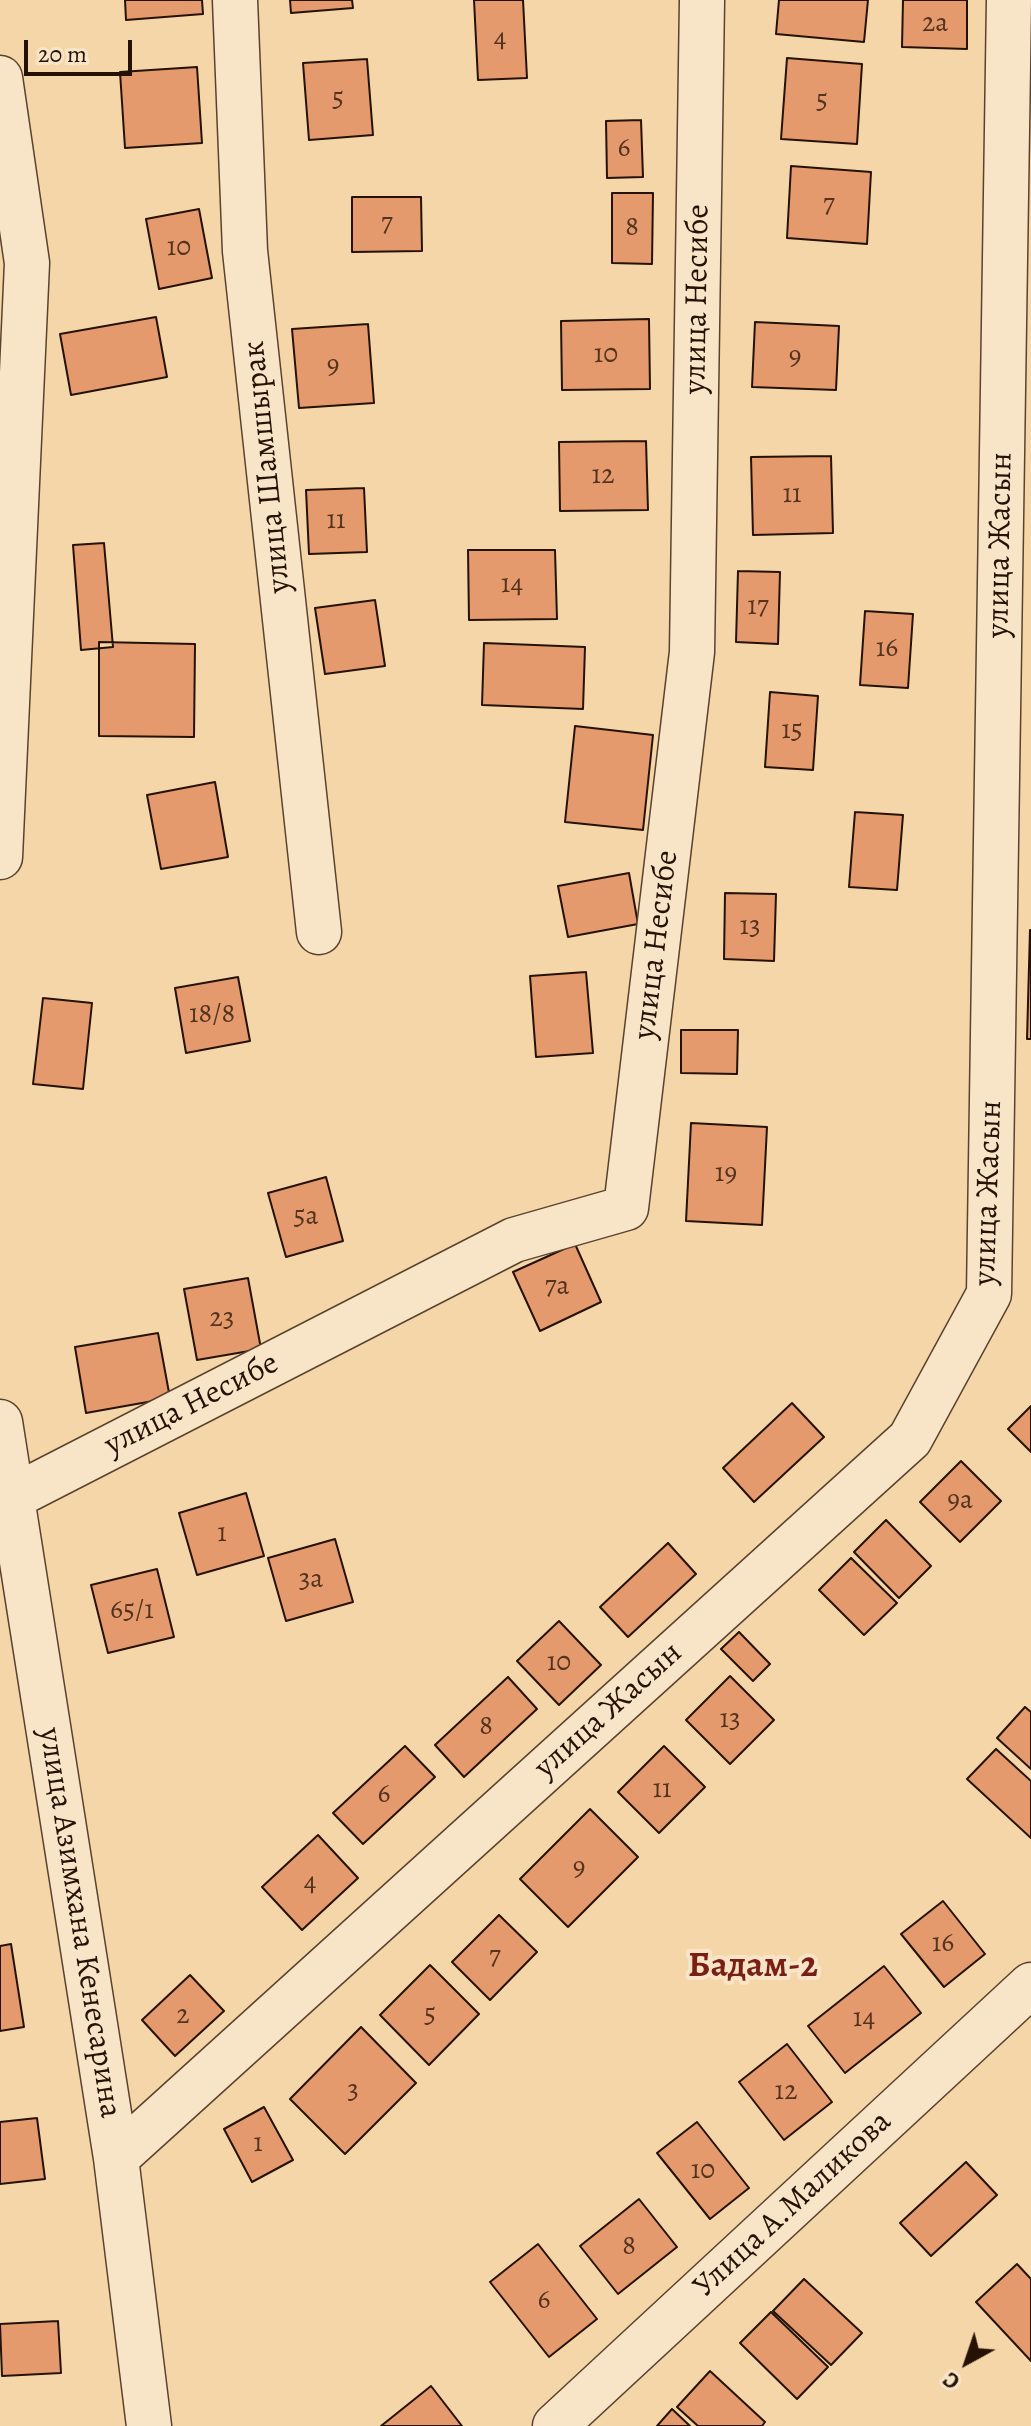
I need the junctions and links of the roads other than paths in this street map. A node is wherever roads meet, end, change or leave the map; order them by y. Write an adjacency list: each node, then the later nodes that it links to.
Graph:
1 (235, 0): 6 (street, улица Шамшырак)
2 (702, 0): 8 (street, улица Несибе)
3 (1009, 0): 10 (street, улица Жасын)
4 (0, 78): 5 (street)
5 (0, 857)
6 (319, 932)
7 (0, 1422): 8 (street, улица Азимхана Кенесарина)
8 (11, 1498): 10 (street, улица Азимхана Кенесарина)
9 (1027, 1997): 11 (street, Улица А.Маликова)
10 (116, 2158): 12 (street, улица Азимхана Кенесарина)
11 (569, 2421)
12 (149, 2426)

